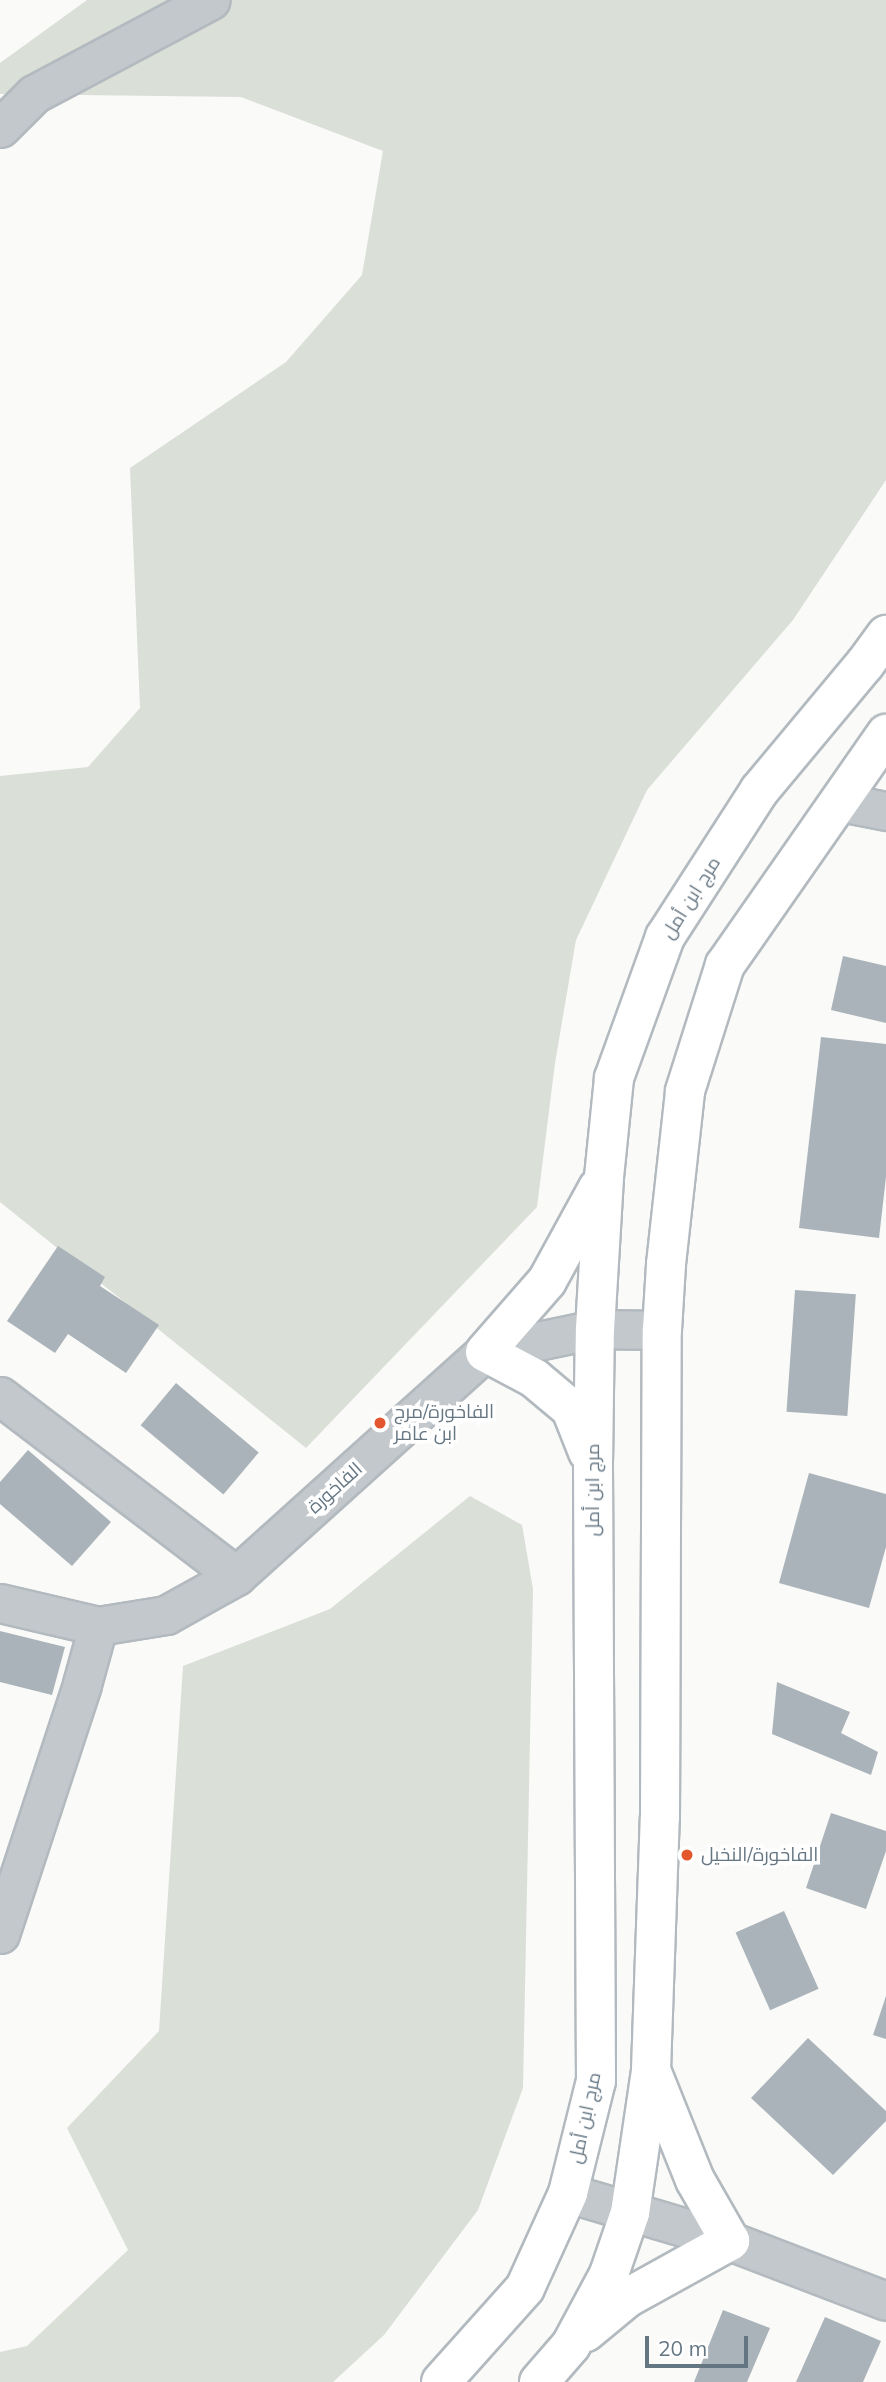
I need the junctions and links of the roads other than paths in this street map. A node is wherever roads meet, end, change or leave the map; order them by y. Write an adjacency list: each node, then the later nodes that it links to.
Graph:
1 (211, 0): 2 (street)
2 (0, 128)
3 (886, 635): 7 (street, مرج ابن أمل)
4 (886, 734): 5 (street)
5 (840, 802): 6 (street); 9 (street)
6 (886, 811)
7 (604, 1177): 8 (street, مرج ابن أمل); 10 (street)
8 (595, 1329): 9 (street); 10 (street); 12 (street, مرج ابن أمل)
9 (662, 1330): 17 (street)
10 (485, 1352): 12 (street); 13 (street, الفاخورة)
11 (0, 1396): 13 (street)
12 (593, 1464): 18 (street, مرج ابن أمل)
13 (236, 1576): 15 (street, الفاخورة)
14 (0, 1603): 15 (street, الفاخورة)
15 (98, 1626): 16 (street)
16 (0, 1934)
17 (651, 2070): 19 (street); 20 (street)
18 (568, 2193): 19 (street); 23 (street, مرج ابن أمل)
19 (630, 2213): 20 (street); 22 (street)
20 (730, 2241): 21 (street); 22 (street)
21 (886, 2301)
22 (572, 2345): 24 (street)
23 (441, 2382)
24 (539, 2382)

